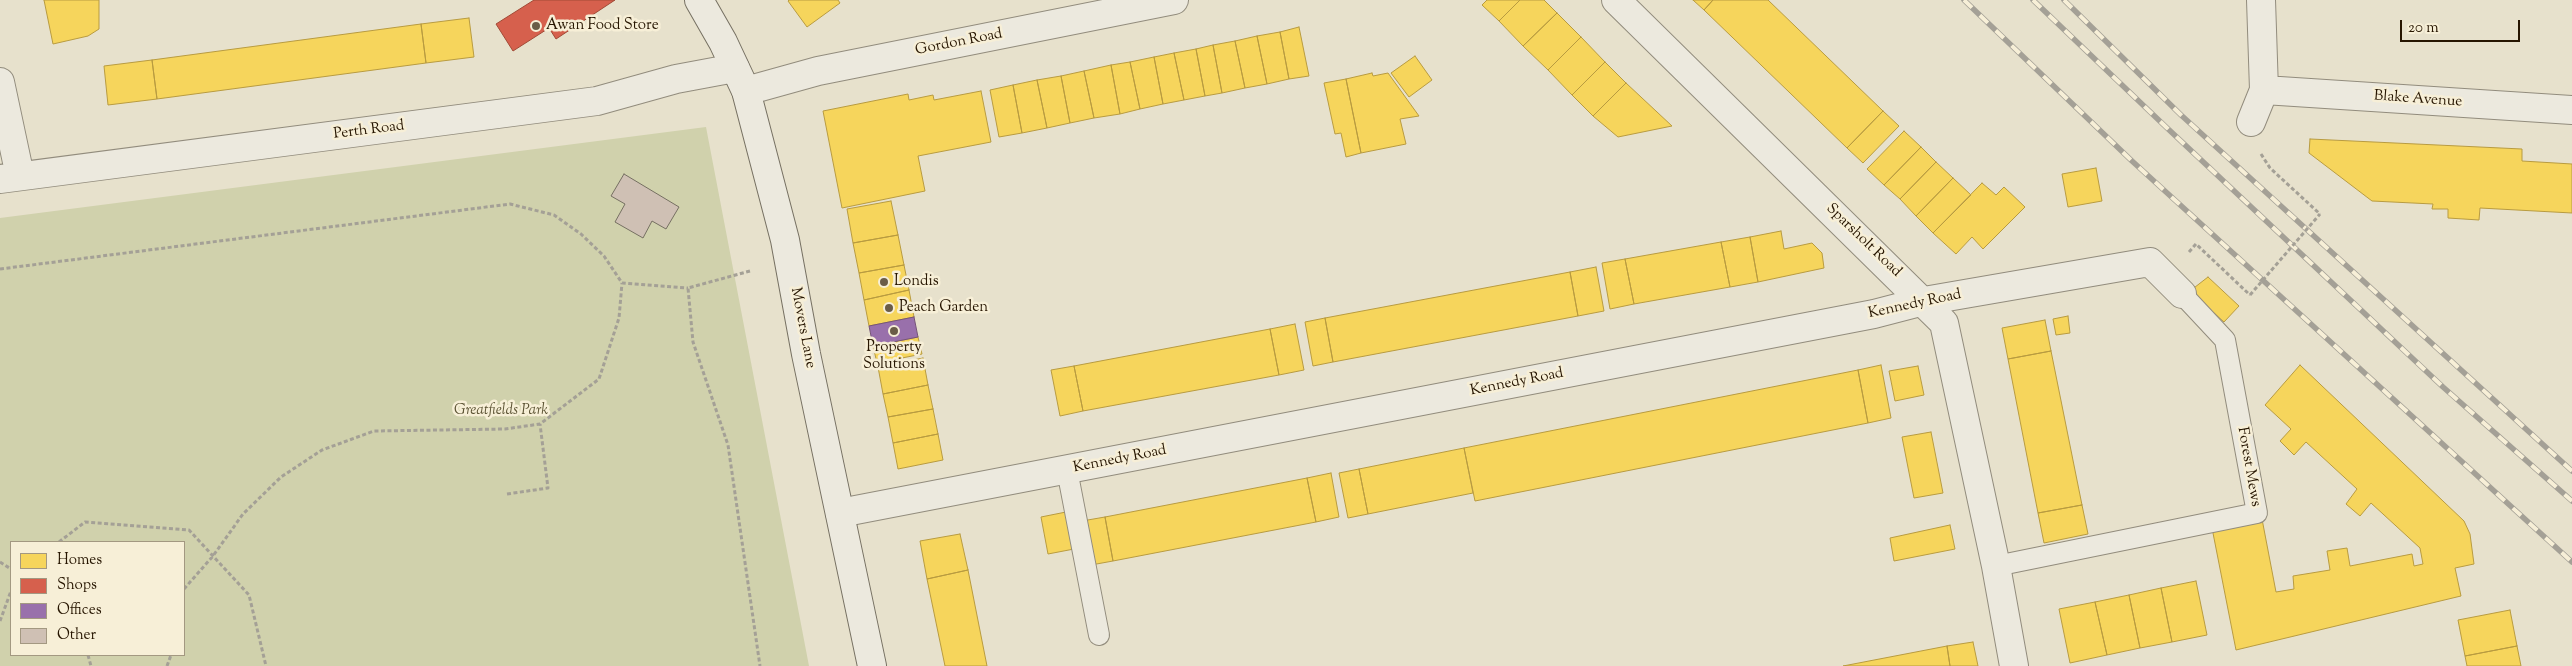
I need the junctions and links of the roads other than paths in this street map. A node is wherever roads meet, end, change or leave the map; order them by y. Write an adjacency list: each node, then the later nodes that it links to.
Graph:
1 (699, 0): 5 (street, Movers Lane)
2 (1174, 0): 5 (street, Gordon Road)
3 (1616, 0): 12 (street, Sparsholt Road)
4 (2261, 0): 7 (street)
5 (740, 79): 10 (street, Perth Road); 14 (street, Movers Lane)
6 (0, 82): 10 (street)
7 (2264, 90): 8 (street, Blake Avenue); 9 (street)
8 (2572, 110)
9 (2251, 122)
10 (10, 177)
11 (2182, 294): 12 (street, Kennedy Road); 15 (lane, Forest Mews)
12 (1924, 302): 13 (street, Kennedy Road); 15 (street, Sparsholt Road)
13 (1067, 470): 14 (street, Kennedy Road); 16 (lane)
14 (840, 513): 17 (street, Movers Lane)
15 (1996, 566): 18 (street, Sparsholt Road)
16 (1099, 635)
17 (872, 666)
18 (2014, 666)

